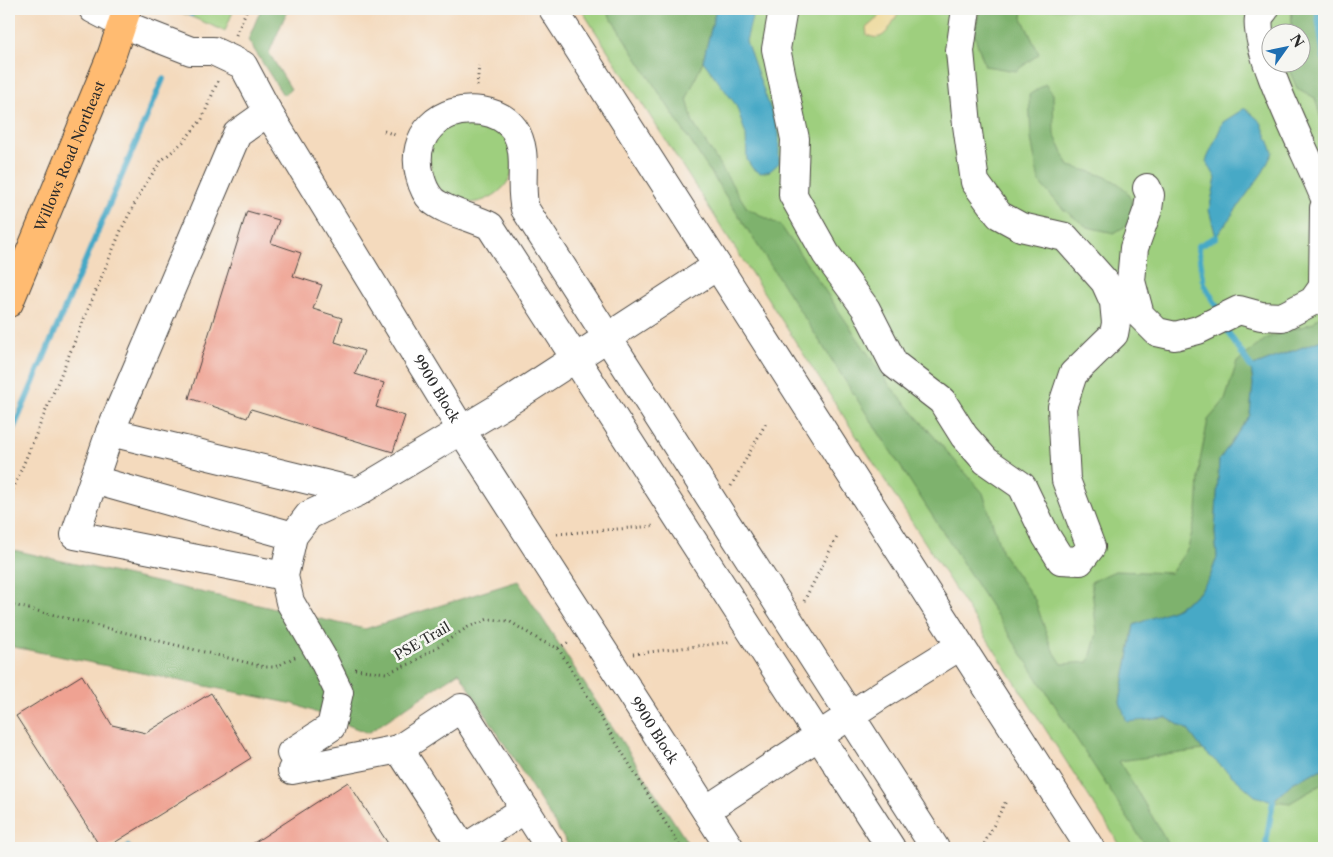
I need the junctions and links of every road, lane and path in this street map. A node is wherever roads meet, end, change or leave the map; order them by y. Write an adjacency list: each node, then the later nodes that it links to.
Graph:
1 (93, 9): 7 (lane)
2 (247, 9): 8 (path)
3 (553, 9): 14 (lane)
4 (783, 9): 16 (lane)
5 (966, 9): 16 (lane)
6 (1265, 9): 12 (lane)
7 (124, 16): 10 (lane); 15 (main road, Willows Road Northeast)
8 (234, 40)
9 (218, 83): 24 (path)
10 (268, 112): 20 (lane, 9900 Block); 21 (lane)
11 (1148, 188): 16 (lane)
12 (1324, 196)
13 (1324, 208): 16 (lane)
14 (718, 266): 17 (lane); 34 (lane)
15 (9, 303)
16 (1128, 319)
17 (607, 337): 18 (lane); 18 (lane); 25 (lane)
18 (576, 358): 20 (lane); 26 (lane)
19 (766, 422): 25 (path)
20 (461, 429): 23 (lane); 29 (lane, 9900 Block)
21 (110, 432): 22 (lane); 23 (lane)
22 (94, 480): 28 (lane); 30 (lane)
23 (358, 492): 28 (lane)
24 (9, 499)
25 (718, 511): 32 (lane)
26 (682, 523): 29 (path); 33 (lane)
27 (838, 535): 32 (path)
28 (293, 536): 30 (lane)
29 (531, 536): 35 (lane, 9900 Block)
30 (284, 576): 36 (lane)
31 (9, 604): 36 (path, PSE Trail)
32 (791, 626): 37 (lane)
33 (755, 638): 35 (path); 38 (lane)
34 (960, 646): 37 (lane); 50 (lane)
35 (608, 656): 42 (lane, 9900 Block)
36 (322, 657): 39 (lane); 45 (path, PSE Trail)
37 (850, 717): 38 (lane); 48 (lane)
38 (820, 737): 42 (lane); 47 (lane)
39 (398, 749): 41 (lane); 43 (lane)
40 (1006, 800): 49 (path)
41 (525, 809): 43 (lane); 44 (lane)
42 (706, 810): 46 (lane, 9900 Block)
43 (464, 848)
44 (550, 848)
45 (681, 848)
46 (730, 848)
47 (891, 848)
48 (935, 848)
49 (982, 848)
50 (1090, 848)

